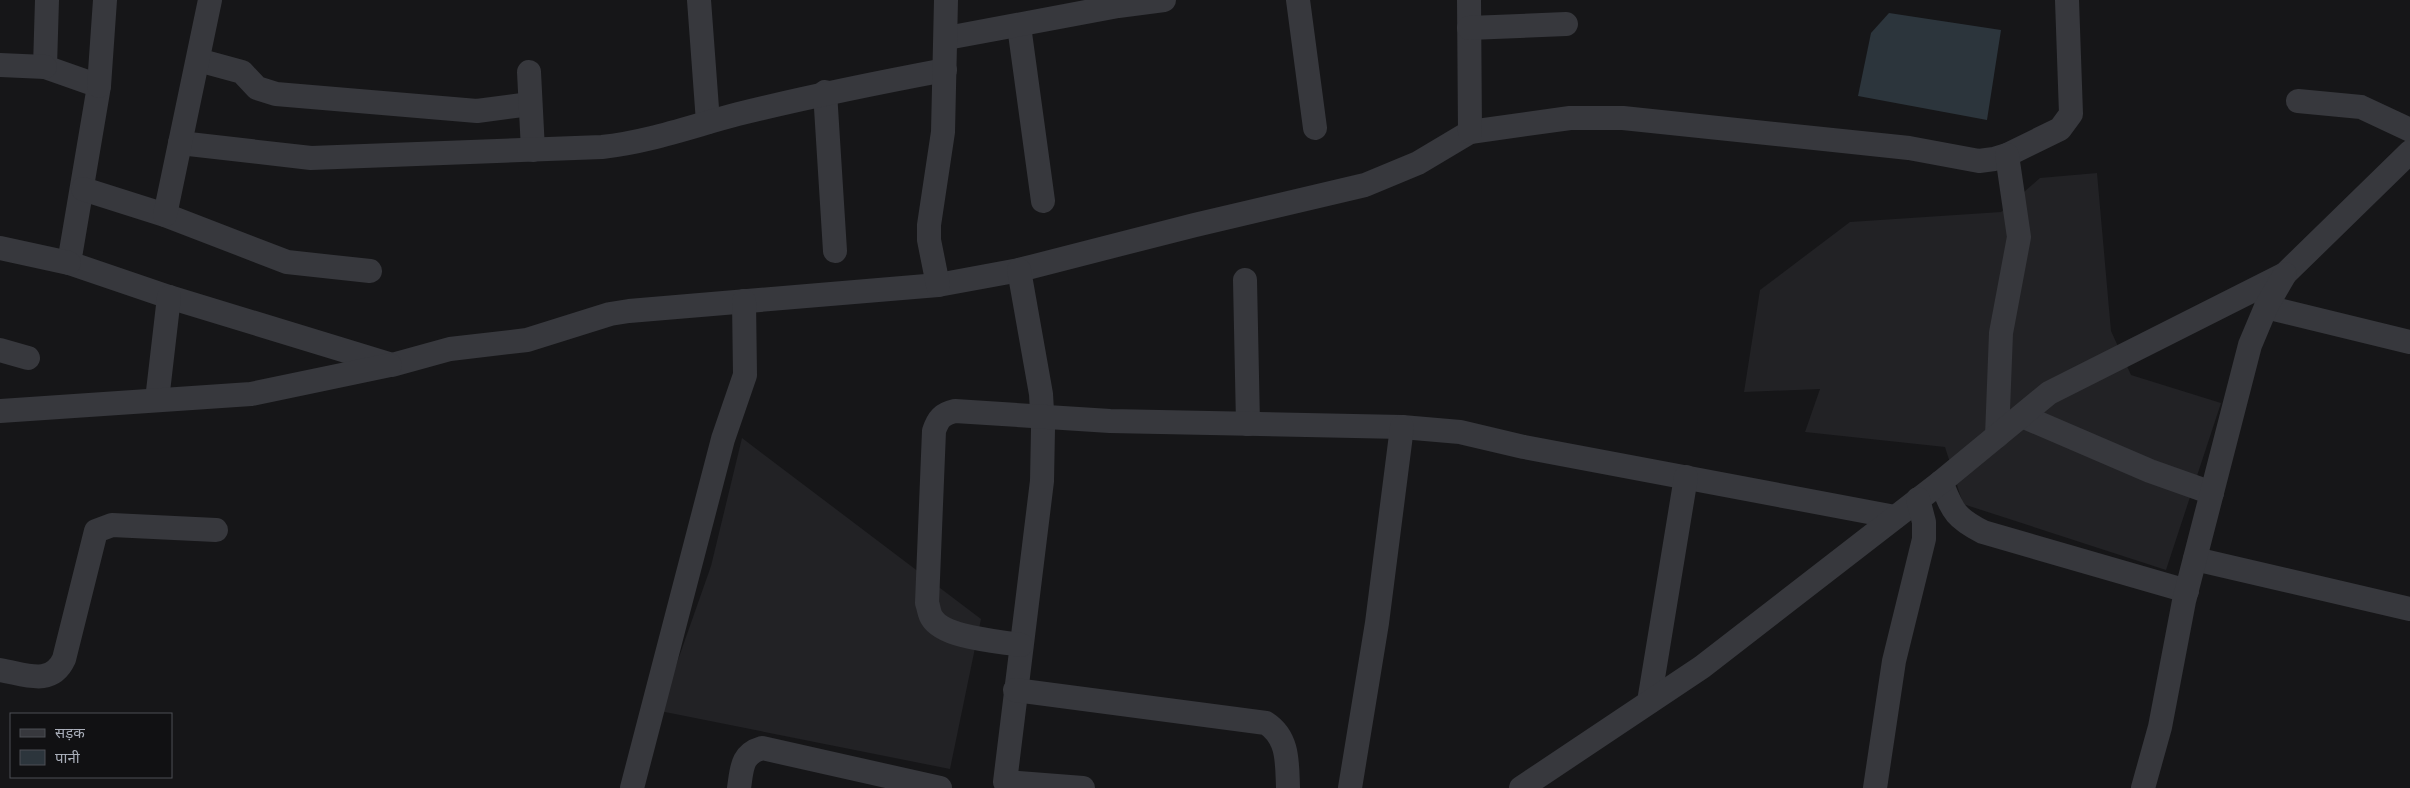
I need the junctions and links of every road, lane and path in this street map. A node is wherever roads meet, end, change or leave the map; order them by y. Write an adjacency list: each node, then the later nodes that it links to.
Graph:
1 (47, 0): 16 (street)
2 (105, 0): 19 (street)
3 (210, 0): 14 (street)
4 (698, 0): 23 (street)
5 (946, 0): 13 (street)
6 (1164, 0): 11 (street)
7 (1298, 0): 24 (street)
8 (1469, 0): 12 (street)
9 (2067, 0): 30 (street)
10 (1566, 24): 12 (street)
11 (1019, 26): 13 (street); 32 (street)
12 (1469, 28): 26 (street)
13 (947, 38): 17 (street)
14 (198, 60): 22 (street); 27 (street)
15 (0, 65): 16 (street)
16 (45, 67): 19 (street)
17 (945, 70): 20 (street); 41 (street)
18 (529, 72): 22 (street)
19 (99, 86): 31 (street)
20 (825, 92): 23 (street); 35 (street)
21 (2298, 101): 25 (street)
22 (530, 104): 28 (street)
23 (708, 122): 28 (street)
24 (1315, 128)
25 (2410, 130)
26 (1470, 132): 30 (street); 37 (street)
27 (180, 143): 28 (street); 33 (street)
28 (533, 150)
29 (2410, 152): 39 (street)
30 (2008, 156): 55 (street)
31 (83, 189): 33 (street); 36 (street)
32 (1043, 201)
33 (166, 215): 38 (street)
34 (0, 248): 36 (street)
35 (835, 251)
36 (69, 263): 42 (street)
37 (1019, 270): 41 (street); 52 (street)
38 (370, 271)
39 (2285, 274): 44 (street); 51 (street)
40 (1245, 280): 53 (street)
41 (938, 284): 43 (street)
42 (169, 297): 48 (street); 49 (street)
43 (744, 301): 48 (street); 70 (street)
44 (2266, 307): 45 (street); 58 (street)
45 (2410, 342)
46 (0, 350): 47 (street)
47 (28, 358)
48 (392, 365): 49 (street)
49 (157, 400): 50 (street)
50 (0, 411)
51 (2022, 416): 55 (street); 58 (street)
52 (1042, 417): 53 (street); 65 (street); 65 (street)
53 (1248, 424): 54 (street)
54 (1402, 427): 56 (street); 75 (street)
55 (1997, 436): 57 (street)
56 (1686, 477): 60 (street); 68 (street)
57 (1941, 482): 59 (street); 63 (street)
58 (2212, 493): 62 (street)
59 (1918, 500): 60 (street); 77 (street)
60 (1896, 517): 68 (street)
61 (216, 530): 66 (street)
62 (2195, 559): 63 (street); 64 (street)
63 (2187, 592): 78 (street)
64 (2410, 609)
65 (1021, 645): 67 (street)
66 (0, 670)
67 (1015, 690): 69 (street); 74 (street)
68 (1649, 702): 76 (street)
69 (1004, 785): 73 (street)
70 (632, 788)
71 (739, 788): 72 (street)
72 (940, 788)
73 (1083, 788)
74 (1288, 788)
75 (1350, 788)
76 (1521, 788)
77 (1874, 788)
78 (2143, 788)

